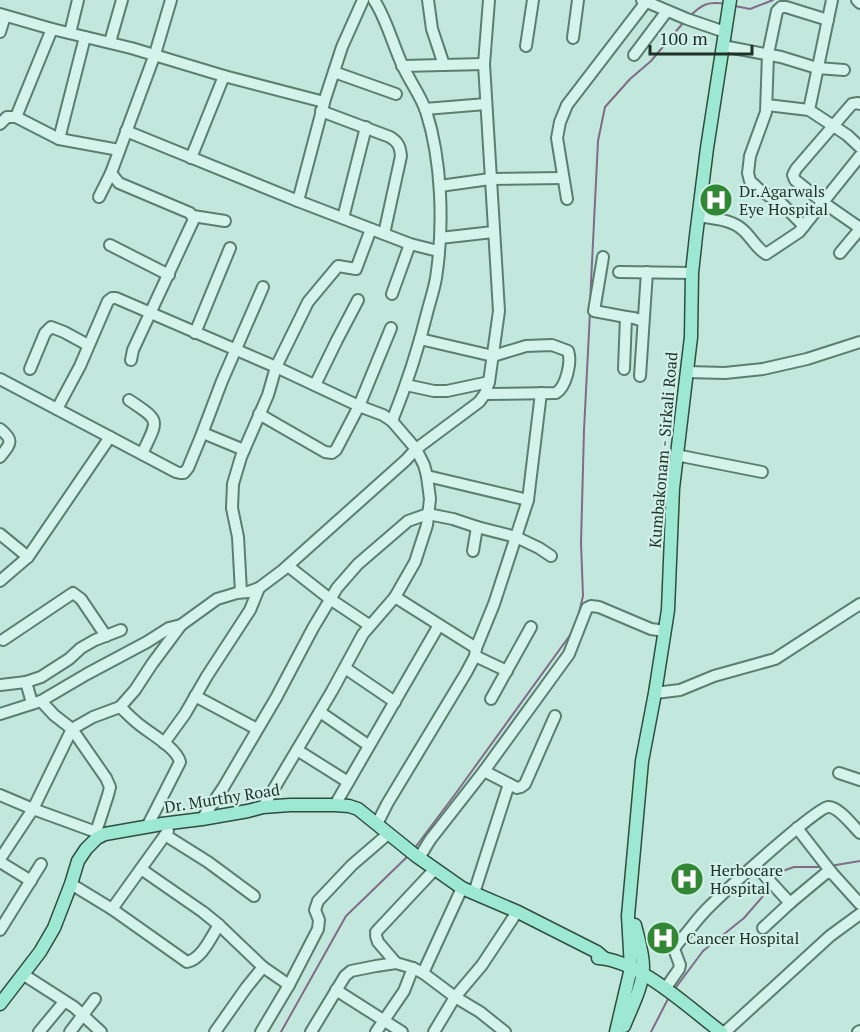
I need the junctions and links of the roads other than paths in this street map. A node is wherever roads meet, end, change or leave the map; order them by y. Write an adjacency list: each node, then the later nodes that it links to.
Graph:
1 (78, 0): 19 (street)
2 (122, 0): 22 (street)
3 (171, 0): 25 (street)
4 (363, 0): 33 (street)
5 (374, 0): 30 (street)
6 (428, 0): 29 (street)
7 (489, 0): 28 (street)
8 (533, 0): 23 (street)
9 (578, 0): 21 (street)
10 (832, 0): 15 (street)
11 (644, 1): 13 (street); 53 (street)
12 (730, 3): 18 (main road, Kumbakonam - Sirkali Road)
13 (668, 11): 18 (street); 27 (street)
14 (3, 15): 16 (street); 17 (street)
15 (828, 20): 26 (street); 31 (street)
16 (52, 29): 19 (street); 42 (street)
17 (0, 32)
18 (725, 32): 24 (main road, Kumbakonam - Sirkali Road)
19 (70, 33): 20 (street)
20 (85, 37): 22 (street); 47 (street)
21 (573, 38)
22 (110, 42): 25 (street)
23 (526, 45)
24 (723, 46): 26 (street); 61 (main road, Kumbakonam - Sirkali Road)
25 (155, 54): 34 (street); 46 (street)
26 (768, 54): 31 (street); 38 (street)
27 (634, 55)
28 (484, 63): 29 (street); 36 (street)
29 (444, 65): 30 (street)
30 (402, 66): 40 (street)
31 (817, 68): 32 (street); 41 (street)
32 (844, 70)
33 (334, 72): 35 (street); 39 (street)
34 (224, 76): 39 (street); 51 (street)
35 (396, 94)
36 (486, 104): 40 (street); 54 (street)
37 (860, 104): 44 (street)
38 (767, 105): 41 (street); 64 (street)
39 (322, 106): 45 (street); 58 (street)
40 (425, 109): 55 (street)
41 (809, 110): 44 (street)
42 (16, 117): 43 (street); 47 (street)
43 (0, 124)
44 (833, 126): 48 (street); 59 (street)
45 (366, 127): 62 (street); 68 (street)
46 (126, 131): 49 (street); 51 (street)
47 (59, 139): 49 (street)
48 (860, 147)
49 (119, 150): 52 (street)
50 (860, 156): 59 (street)
51 (191, 158): 58 (street)
52 (111, 173): 56 (street); 60 (street)
53 (563, 178): 54 (street); 57 (street)
54 (490, 179): 55 (street); 67 (street)
55 (440, 186): 69 (street)
56 (99, 197)
57 (567, 199)
58 (298, 201): 62 (street)
59 (824, 202): 64 (street); 66 (street)
60 (193, 216): 63 (street); 79 (street)
61 (698, 216): 64 (street); 78 (main road, Kumbakonam - Sirkali Road)
62 (343, 219): 65 (street)
63 (225, 221)
64 (804, 226)
65 (371, 229): 68 (street); 94 (street)
66 (860, 229): 74 (street)
67 (494, 231): 69 (street); 92 (street)
68 (384, 234): 70 (street)
69 (440, 238): 73 (street)
70 (410, 244): 73 (street); 81 (street)
71 (110, 245): 79 (street)
72 (230, 248): 87 (street)
73 (438, 251): 88 (street)
74 (840, 253)
75 (603, 257): 84 (street)
76 (619, 272): 77 (street)
77 (647, 272): 78 (street); 85 (street)
78 (692, 273): 97 (main road, Kumbakonam - Sirkali Road)
79 (169, 275): 83 (street)
80 (263, 287): 91 (street)
81 (392, 294)
82 (358, 300): 101 (street)
83 (151, 314): 87 (street); 90 (street); 93 (street)
84 (626, 317): 85 (street); 96 (street)
85 (644, 321): 98 (street)
86 (391, 328): 106 (street)
87 (195, 333): 91 (street)
88 (420, 339): 92 (street); 102 (street)
89 (860, 342): 97 (street)
90 (88, 345): 95 (street); 107 (street)
91 (235, 350): 94 (street); 111 (street)
92 (493, 356): 100 (street); 104 (street)
93 (131, 360)
94 (276, 367): 101 (street); 108 (street)
95 (30, 369)
96 (624, 369)
97 (687, 372): 116 (main road, Kumbakonam - Sirkali Road)
98 (640, 376)
99 (0, 379): 107 (street)
100 (489, 382): 102 (street); 103 (street)
101 (315, 385): 106 (street)
102 (406, 385): 109 (street)
103 (485, 393): 104 (street); 113 (street)
104 (541, 393): 120 (street)
105 (129, 400): 115 (street)
106 (358, 406): 108 (street); 109 (street)
107 (57, 409): 112 (street)
108 (259, 414): 114 (street)
109 (392, 421): 113 (street)
110 (0, 429): 117 (street)
111 (203, 434): 114 (street); 115 (street)
112 (110, 437): 115 (street); 127 (street)
113 (416, 449): 119 (street); 128 (street)
114 (244, 450): 131 (street)
115 (142, 454)
116 (676, 454): 118 (street); 140 (main road, Kumbakonam - Sirkali Road)
117 (0, 457)
118 (762, 472)
119 (427, 476): 120 (street); 121 (street)
120 (528, 500): 124 (street)
121 (428, 514): 122 (street); 132 (street); 133 (street)
122 (477, 527): 124 (street); 125 (street)
123 (0, 534): 127 (street)
124 (516, 537): 126 (street); 143 (street)
125 (473, 551)
126 (551, 556)
127 (28, 558): 129 (street)
128 (288, 566): 130 (street); 133 (street)
129 (0, 581)
130 (259, 588): 131 (street); 149 (street)
131 (241, 592): 135 (street)
132 (395, 597): 136 (street); 137 (street)
133 (330, 599): 136 (street); 158 (street)
134 (860, 604): 148 (street)
135 (181, 625): 151 (street); 153 (street)
136 (369, 625): 144 (street)
137 (439, 625): 143 (street); 152 (street)
138 (531, 627): 145 (street)
139 (121, 630): 141 (street)
140 (665, 632): 148 (main road, Kumbakonam - Sirkali Road); 162 (street)
141 (106, 636): 142 (street); 146 (street)
142 (3, 640)
143 (475, 652): 145 (street); 173 (street)
144 (345, 669): 152 (street); 154 (street)
145 (507, 671): 150 (street)
146 (26, 682): 147 (street); 151 (street)
147 (0, 685)
148 (655, 693): 206 (main road, Kumbakonam - Sirkali Road)
149 (195, 696): 158 (street); 159 (street)
150 (491, 699)
151 (36, 702): 155 (street); 157 (street)
152 (395, 702): 160 (street)
153 (120, 707): 157 (street); 159 (street)
154 (320, 712): 160 (street); 161 (street)
155 (0, 714)
156 (555, 716): 166 (street)
157 (72, 729): 170 (street); 179 (street)
158 (257, 729): 171 (street)
159 (164, 743): 174 (street)
160 (368, 745): 165 (street)
161 (297, 750): 165 (street); 169 (street)
162 (484, 771): 166 (street); 181 (street)
163 (839, 773): 164 (street)
164 (860, 780)
165 (348, 782): 168 (street)
166 (509, 784): 191 (street)
167 (0, 795): 170 (street)
168 (336, 805): 169 (main road, Dr. Murthy Road); 173 (main road, Dr. Murthy Road)
169 (263, 807): 171 (main road, Dr. Murthy Road)
170 (33, 809): 179 (street); 182 (street)
171 (202, 819): 172 (main road, Dr. Murthy Road)
172 (174, 822): 174 (main road, Dr. Murthy Road); 180 (street)
173 (376, 824): 178 (main road, Dr. Murthy Road)
174 (147, 826): 177 (main road, Dr. Murthy Road)
175 (797, 828): 176 (street); 185 (street); 188 (street)
176 (860, 833)
177 (112, 834): 179 (main road, Dr. Murthy Road); 183 (main road, Dr. Murthy Road)
178 (388, 834): 181 (main road, Dr. Murthy Road); 209 (street)
179 (97, 835): 183 (main road)
180 (165, 835): 186 (street); 192 (street)
181 (417, 857): 187 (main road, Dr. Murthy Road)
182 (0, 861): 189 (street)
183 (78, 861): 190 (main road)
184 (41, 864): 189 (street)
185 (755, 865): 194 (street); 211 (street)
186 (141, 869): 196 (street); 199 (street)
187 (435, 869): 191 (main road, Dr. Murthy Road); 203 (street)
188 (832, 873): 194 (street); 195 (street)
189 (32, 881): 201 (street)
190 (71, 884): 196 (street); 208 (main road)
191 (468, 891): 193 (main road, Dr. Murthy Road); 207 (street)
192 (254, 896)
193 (492, 901): 198 (main road, Dr. Murthy Road); 202 (main road, Dr. Murthy Road)
194 (790, 903): 200 (street)
195 (860, 904)
196 (112, 909): 199 (street)
197 (860, 914): 230 (street)
198 (515, 915): 202 (main road, Dr. Murthy Road); 212 (street)
199 (219, 925): 204 (street)
200 (763, 928)
201 (0, 930)
202 (604, 958): 206 (main road, Dr. Murthy Road)
203 (396, 963): 205 (street); 210 (street)
204 (263, 967): 209 (street); 222 (street)
205 (413, 968): 207 (street); 217 (street)
206 (637, 971): 211 (main road, Dr. Murthy Road); 228 (main road, Kumbakonam - Sirkali Road); 229 (main road, Kumbakonam - Sirkali Road)
207 (423, 974): 212 (street)
208 (24, 975): 214 (street); 215 (main road)
209 (289, 985): 223 (street)
210 (336, 990): 217 (street); 218 (street)
211 (670, 993): 230 (main road, Dr. Murthy Road)
212 (455, 997): 226 (street); 227 (street)
213 (94, 999): 216 (street)
214 (64, 1002): 216 (street); 219 (street)
215 (0, 1004)
216 (83, 1015): 220 (street); 221 (street)
217 (384, 1020): 224 (street); 225 (street)
218 (315, 1031)
219 (39, 1032)
220 (70, 1032)
221 (101, 1032)
222 (215, 1032)
223 (261, 1032)
224 (376, 1032)
225 (402, 1032)
226 (434, 1032)
227 (505, 1032)
228 (616, 1032)
229 (622, 1032)
230 (723, 1032)

